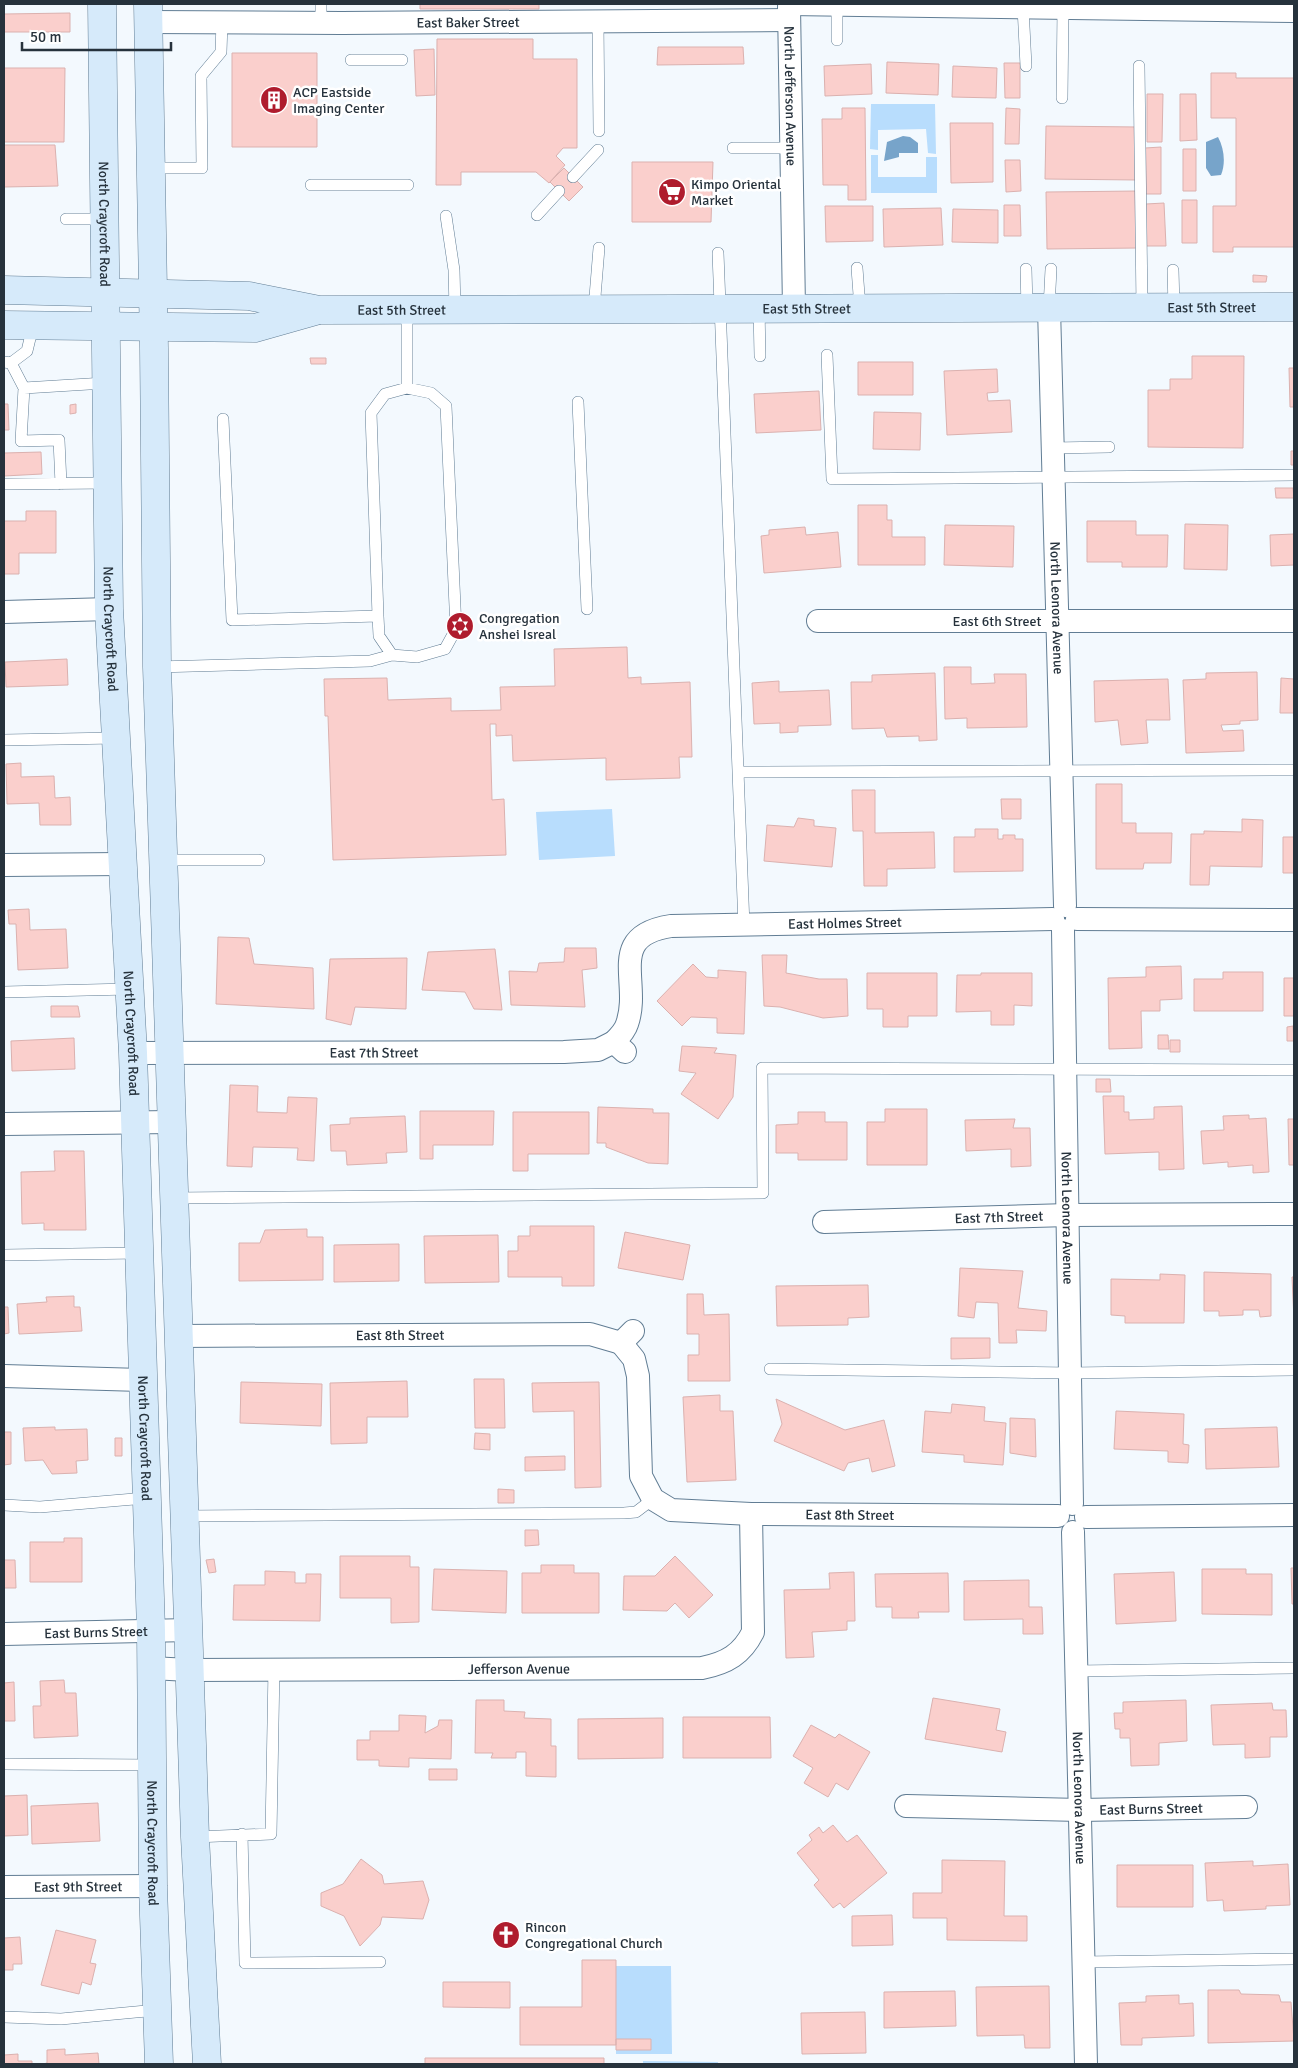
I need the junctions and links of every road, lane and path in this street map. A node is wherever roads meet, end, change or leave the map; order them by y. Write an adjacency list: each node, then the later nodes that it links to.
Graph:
1 (102, 4): 29 (main road, North Craycroft Road)
2 (837, 5): 3 (street, East Baker Street); 5 (street, East Baker Street); 11 (lane)
3 (1023, 7): 4 (street, East Baker Street); 14 (lane)
4 (1063, 8): 6 (street, East Baker Street); 16 (lane)
5 (789, 9): 10 (street, East Baker Street); 19 (street, North Jefferson Avenue)
6 (1294, 11)
7 (148, 13): 9 (street, East Baker Street); 21 (main road)
8 (321, 14): 9 (street, East Baker Street); 10 (street, East Baker Street)
9 (222, 22): 21 (lane)
10 (598, 22): 17 (lane)
11 (837, 40)
12 (351, 60): 13 (lane)
13 (402, 60)
14 (1026, 66)
15 (1139, 66): 39 (lane)
16 (1062, 98)
17 (599, 131)
18 (733, 148): 19 (lane)
19 (792, 148): 43 (street, North Jefferson Avenue)
20 (598, 150): 22 (lane)
21 (149, 168): 38 (main road)
22 (573, 177)
23 (311, 185): 24 (lane)
24 (408, 185)
25 (559, 191): 26 (lane)
26 (537, 215)
27 (446, 216): 47 (lane)
28 (66, 219): 29 (lane)
29 (103, 219): 37 (main road, North Craycroft Road)
30 (599, 248): 48 (lane)
31 (718, 254): 49 (lane)
32 (857, 268): 44 (lane)
33 (1026, 269): 45 (lane)
34 (1051, 269): 45 (lane)
35 (1173, 270): 40 (lane)
36 (4, 290): 37 (main road, East 5th Street)
37 (104, 292): 38 (main road, East 5th Street); 53 (main road, North Craycroft Road)
38 (152, 293): 50 (main road, East 5th Street); 54 (main road)
39 (1142, 307): 40 (main road, East 5th Street); 45 (main road, East 5th Street)
40 (1174, 307): 41 (main road, East 5th Street)
41 (1294, 307)
42 (759, 308): 43 (main road, East 5th Street); 49 (main road, East 5th Street); 56 (lane)
43 (794, 308): 44 (main road, East 5th Street)
44 (860, 308): 45 (main road, East 5th Street)
45 (1038, 308): 64 (street, North Leonora Avenue)
46 (407, 309): 47 (main road, East 5th Street); 50 (main road, East 5th Street); 60 (lane)
47 (455, 309): 48 (main road, East 5th Street)
48 (594, 309): 49 (main road, East 5th Street)
49 (722, 309): 82 (lane)
50 (319, 310): 54 (main road, East 5th Street)
51 (4, 325): 52 (main road, East 5th Street)
52 (33, 326): 53 (main road, East 5th Street); 57 (lane)
53 (104, 326): 54 (main road, East 5th Street); 58 (main road, North Craycroft Road)
54 (154, 326): 78 (main road)
55 (827, 355): 65 (lane)
56 (760, 356)
57 (7, 363): 59 (lane)
58 (105, 383): 59 (lane); 67 (main road, North Craycroft Road)
59 (24, 388): 69 (lane)
60 (407, 388): 73 (lane); 77 (lane)
61 (578, 402): 71 (lane)
62 (223, 419): 73 (lane)
63 (1109, 447): 64 (lane)
64 (1053, 448): 65 (street, North Leonora Avenue)
65 (1054, 475): 66 (lane); 76 (street, North Leonora Avenue)
66 (1294, 475)
67 (106, 482): 69 (lane); 70 (main road, North Craycroft Road)
68 (4, 484): 69 (lane)
69 (62, 484)
70 (109, 609): 72 (street); 79 (main road, North Craycroft Road)
71 (587, 609)
72 (4, 612)
73 (378, 616): 77 (lane)
74 (818, 621): 76 (street, East 6th Street)
75 (1294, 621): 76 (street, East 6th Street)
76 (1057, 622): 83 (street, North Leonora Avenue)
77 (392, 655): 78 (lane)
78 (157, 667): 84 (main road)
79 (116, 738): 80 (lane); 86 (main road, North Craycroft Road)
80 (4, 740)
81 (1294, 770): 83 (lane)
82 (739, 772): 83 (lane); 90 (lane)
83 (1061, 772): 88 (street, North Leonora Avenue)
84 (162, 860): 85 (lane); 95 (main road)
85 (259, 860)
86 (122, 864): 87 (street); 91 (main road, North Craycroft Road)
87 (4, 865)
88 (1065, 919): 89 (street, East Holmes Street); 90 (street, East Holmes Street); 96 (street, North Leonora Avenue)
89 (1294, 920)
90 (744, 926): 93 (street, East Holmes Street)
91 (130, 989): 92 (lane); 94 (main road, North Craycroft Road)
92 (4, 992)
93 (620, 1047): 95 (street, East 7th Street)
94 (133, 1053): 95 (street, East 7th Street); 98 (main road, North Craycroft Road)
95 (170, 1053): 99 (main road)
96 (1066, 1068): 97 (lane); 101 (lane); 103 (street, North Leonora Avenue)
97 (1294, 1070)
98 (134, 1121): 99 (street); 100 (street); 105 (main road, North Craycroft Road)
99 (172, 1122): 101 (main road)
100 (4, 1124)
101 (174, 1198): 107 (main road)
102 (1294, 1214): 103 (street, East 7th Street)
103 (1068, 1215): 104 (street, East 7th Street); 110 (street, North Leonora Avenue)
104 (824, 1222)
105 (138, 1253): 106 (lane); 112 (main road, North Craycroft Road)
106 (4, 1256)
107 (178, 1336): 113 (street, East 8th Street); 118 (main road)
108 (770, 1369): 110 (lane)
109 (1294, 1370): 110 (lane)
110 (1070, 1373): 119 (street, North Leonora Avenue)
111 (4, 1376): 112 (street)
112 (142, 1380): 114 (main road, North Craycroft Road)
113 (651, 1495): 116 (street, East 8th Street); 118 (lane)
114 (146, 1498): 115 (lane); 120 (main road, North Craycroft Road)
115 (4, 1505)
116 (751, 1514): 119 (street, East 8th Street); 124 (street, Jefferson Avenue)
117 (1294, 1515): 119 (street, East 8th Street)
118 (185, 1516): 121 (main road)
119 (1072, 1517): 127 (street, North Leonora Avenue)
120 (151, 1630): 121 (street, East Burns Street); 122 (street, East Burns Street); 123 (main road, North Craycroft Road)
121 (189, 1630): 126 (main road)
122 (4, 1634)
123 (151, 1668): 126 (street, Jefferson Avenue); 129 (main road, North Craycroft Road)
124 (274, 1668): 126 (street, Jefferson Avenue); 133 (lane)
125 (1294, 1668): 127 (lane)
126 (189, 1670): 134 (main road)
127 (1076, 1671): 132 (street, North Leonora Avenue)
128 (4, 1764): 129 (lane)
129 (152, 1765): 135 (main road, North Craycroft Road)
130 (906, 1806): 132 (street, East Burns Street)
131 (1246, 1807): 132 (street, East Burns Street)
132 (1080, 1810): 139 (street, North Leonora Avenue)
133 (242, 1834): 134 (lane); 138 (lane)
134 (195, 1837): 143 (main road)
135 (153, 1886): 136 (street, East 9th Street); 140 (main road, North Craycroft Road)
136 (4, 1887)
137 (1294, 1958): 139 (lane)
138 (380, 1962)
139 (1083, 1962): 144 (street, North Leonora Avenue)
140 (157, 2010): 141 (lane); 142 (main road, North Craycroft Road)
141 (4, 2017)
142 (159, 2064)
143 (206, 2064)
144 (1086, 2064)

